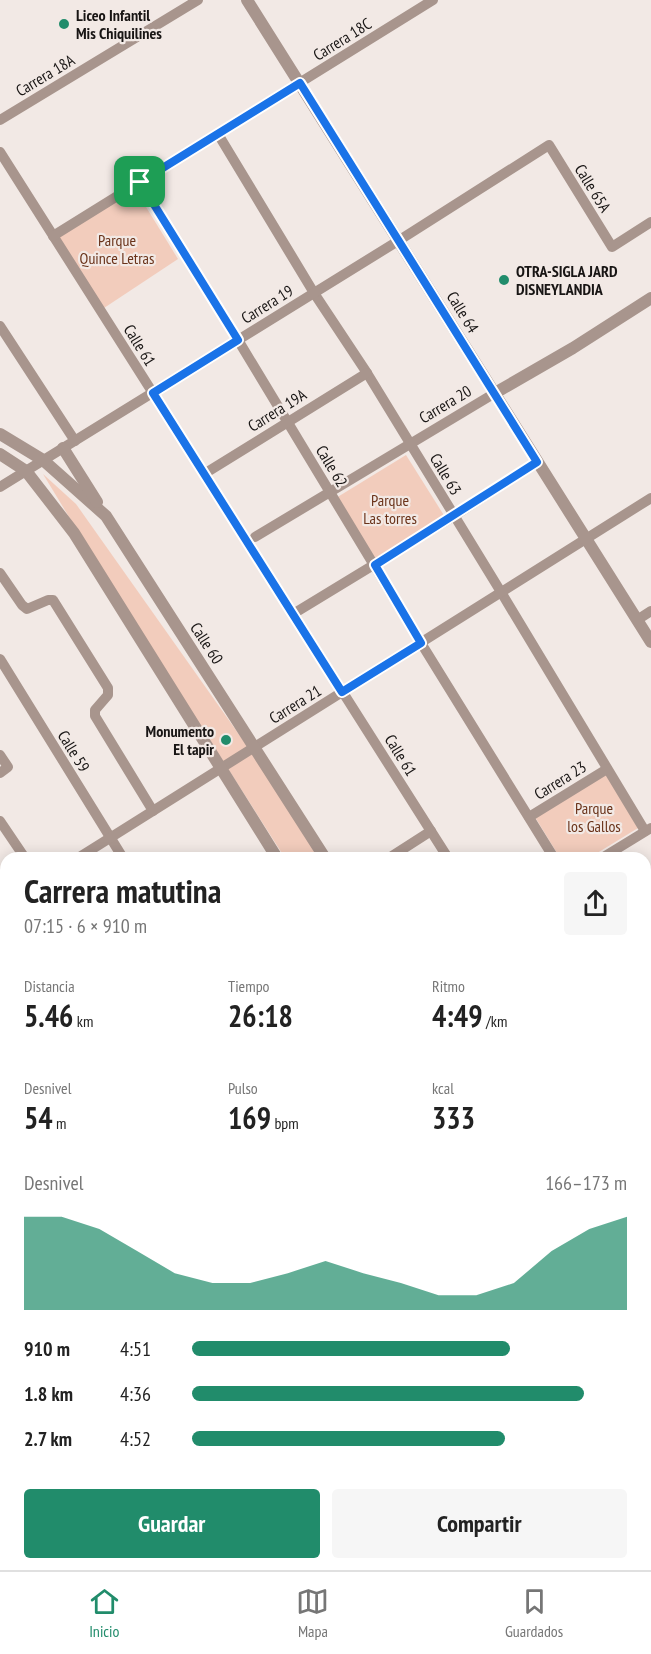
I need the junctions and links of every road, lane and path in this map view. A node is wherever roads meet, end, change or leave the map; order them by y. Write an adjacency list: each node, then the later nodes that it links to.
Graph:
1 (198, 0): 5 (street, Carrera 18A)
2 (247, 0): 4 (street, Calle 64)
3 (433, 0): 4 (street, Carrera 18C)
4 (300, 83): 6 (street, Carrera 18C); 12 (street, Calle 64)
5 (0, 120)
6 (218, 134): 9 (street, Carrera 18C); 13 (street, Calle 63)
7 (549, 145): 10 (street, Calle 65A); 12 (street, Carrera 19)
8 (0, 152): 11 (street, Calle 61)
9 (140, 182): 11 (street, Carrera 18C); 16 (street, Calle 62)
10 (651, 222)
11 (53, 236): 18 (street, Calle 61)
12 (399, 241): 13 (street, Carrera 19); 19 (street, Calle 64)
13 (314, 293): 16 (street, Carrera 19); 17 (street, Calle 63)
14 (651, 298): 19 (street, Carrera 20)
15 (0, 326): 22 (street)
16 (238, 340): 18 (street, Carrera 19); 20 (street, Calle 62)
17 (367, 373): 20 (street, Carrera 19A); 23 (street, Calle 63)
18 (153, 393): 22 (street, Carrera 19); 29 (street, Calle 61)
19 (495, 393): 23 (street, Carrera 20); 27 (street, Calle 64)
20 (288, 421): 29 (street, Carrera 19A); 31 (street, Calle 62)
21 (0, 434): 26 (street, Calle 60)
22 (75, 441): 24 (street, Carrera 19)
23 (410, 444): 31 (street, Carrera 20); 34 (street, Calle 63)
24 (63, 448): 26 (street, Carrera 19); 33 (street)
25 (0, 454): 28 (street)
26 (43, 460): 28 (street, Carrera 19); 33 (street, Calle 60)
27 (537, 462): 34 (street); 36 (street, Calle 64)
28 (26, 471): 30 (street, Carrera 19); 49 (street)
29 (204, 474): 41 (street, Calle 61)
30 (0, 487)
31 (329, 492): 35 (street, Carrera 20); 37 (street, Calle 62)
32 (651, 498): 36 (street, Carrera 21)
33 (106, 516): 47 (street, Calle 60)
34 (454, 516): 37 (street); 39 (street, Calle 63)
35 (255, 537)
36 (586, 539): 39 (street, Carrera 21); 42 (street, Calle 64)
37 (375, 565): 41 (street); 44 (street, Calle 62)
38 (0, 573): 52 (street)
39 (501, 592): 44 (street, Carrera 21); 50 (street, Calle 63)
40 (651, 611): 42 (street)
41 (293, 614): 46 (street, Calle 61)
42 (637, 620): 43 (street, Calle 64)
43 (651, 642)
44 (421, 643): 46 (street, Carrera 21); 53 (street, Calle 62)
45 (0, 659): 57 (street, Calle 59)
46 (342, 692): 47 (street, Carrera 21); 56 (street, Calle 61)
47 (254, 747): 49 (street, Carrera 21); 62 (street, Calle 60)
48 (0, 755): 51 (street)
49 (222, 767): 52 (street, Carrera 21); 61 (street)
50 (607, 769): 53 (street, Carrera 23); 55 (street, Calle 63)
51 (0, 773)
52 (153, 811): 57 (street, Carrera 21)
53 (529, 817): 65 (street, Calle 62)
54 (0, 820): 58 (street)
55 (648, 829): 66 (street)
56 (431, 831): 63 (street); 64 (street, Calle 61)
57 (110, 838): 59 (street, Carrera 21); 60 (street, Calle 59)
58 (21, 852)
59 (88, 852)
60 (119, 852)
61 (272, 852)
62 (321, 852)
63 (398, 852)
64 (444, 852)
65 (550, 852)
66 (612, 852)

